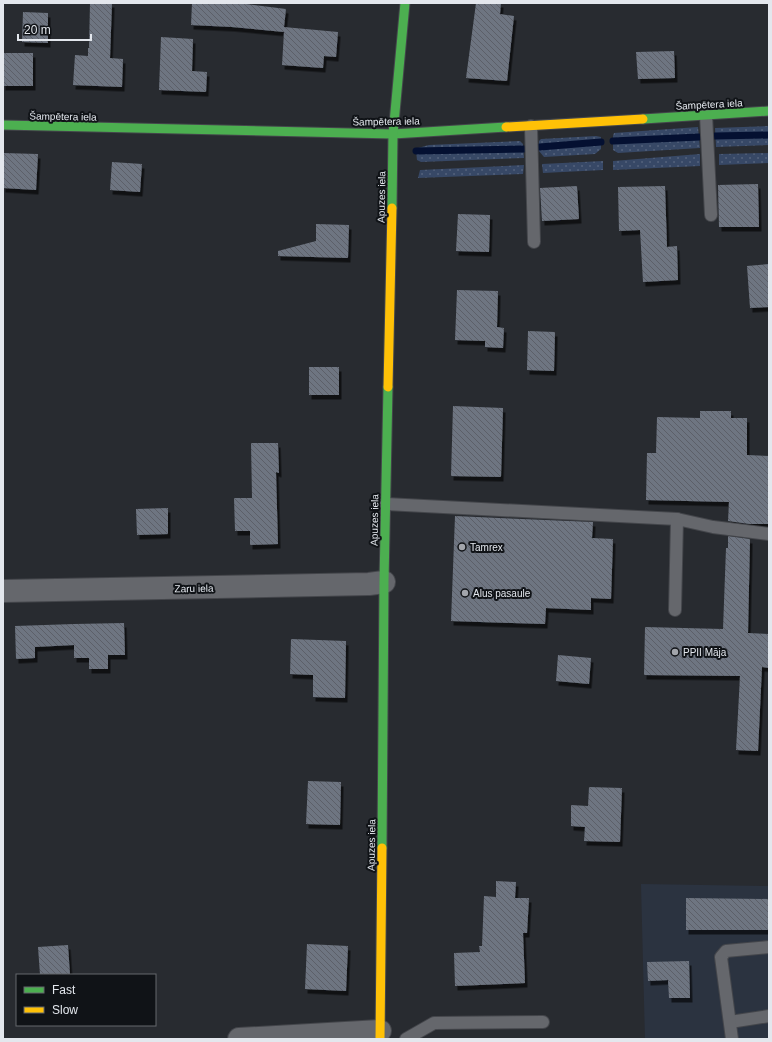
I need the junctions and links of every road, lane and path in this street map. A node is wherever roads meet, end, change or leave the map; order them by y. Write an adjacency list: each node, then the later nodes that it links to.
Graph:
1 (405, 3): 6 (street, Apuzes iela)
2 (769, 111): 3 (street, Šampētera iela)
3 (706, 115): 5 (street, Šampētera iela); 7 (lane)
4 (3, 126): 6 (street, Šampētera iela)
5 (531, 126): 6 (street, Šampētera iela); 8 (lane)
6 (393, 134): 9 (street, Apuzes iela)
7 (711, 215)
8 (534, 242)
9 (386, 504): 10 (lane); 12 (street, Apuzes iela)
10 (677, 519): 11 (lane); 14 (lane)
11 (769, 534)
12 (384, 582): 13 (street, Zaru iela); 19 (street, Apuzes iela)
13 (3, 591)
14 (675, 610)
15 (769, 947): 18 (lane)
16 (769, 1016): 18 (lane)
17 (543, 1022): 21 (lane)
18 (730, 1022): 22 (lane)
19 (380, 1035): 20 (street)
20 (239, 1039)
21 (406, 1039)
22 (732, 1039)

